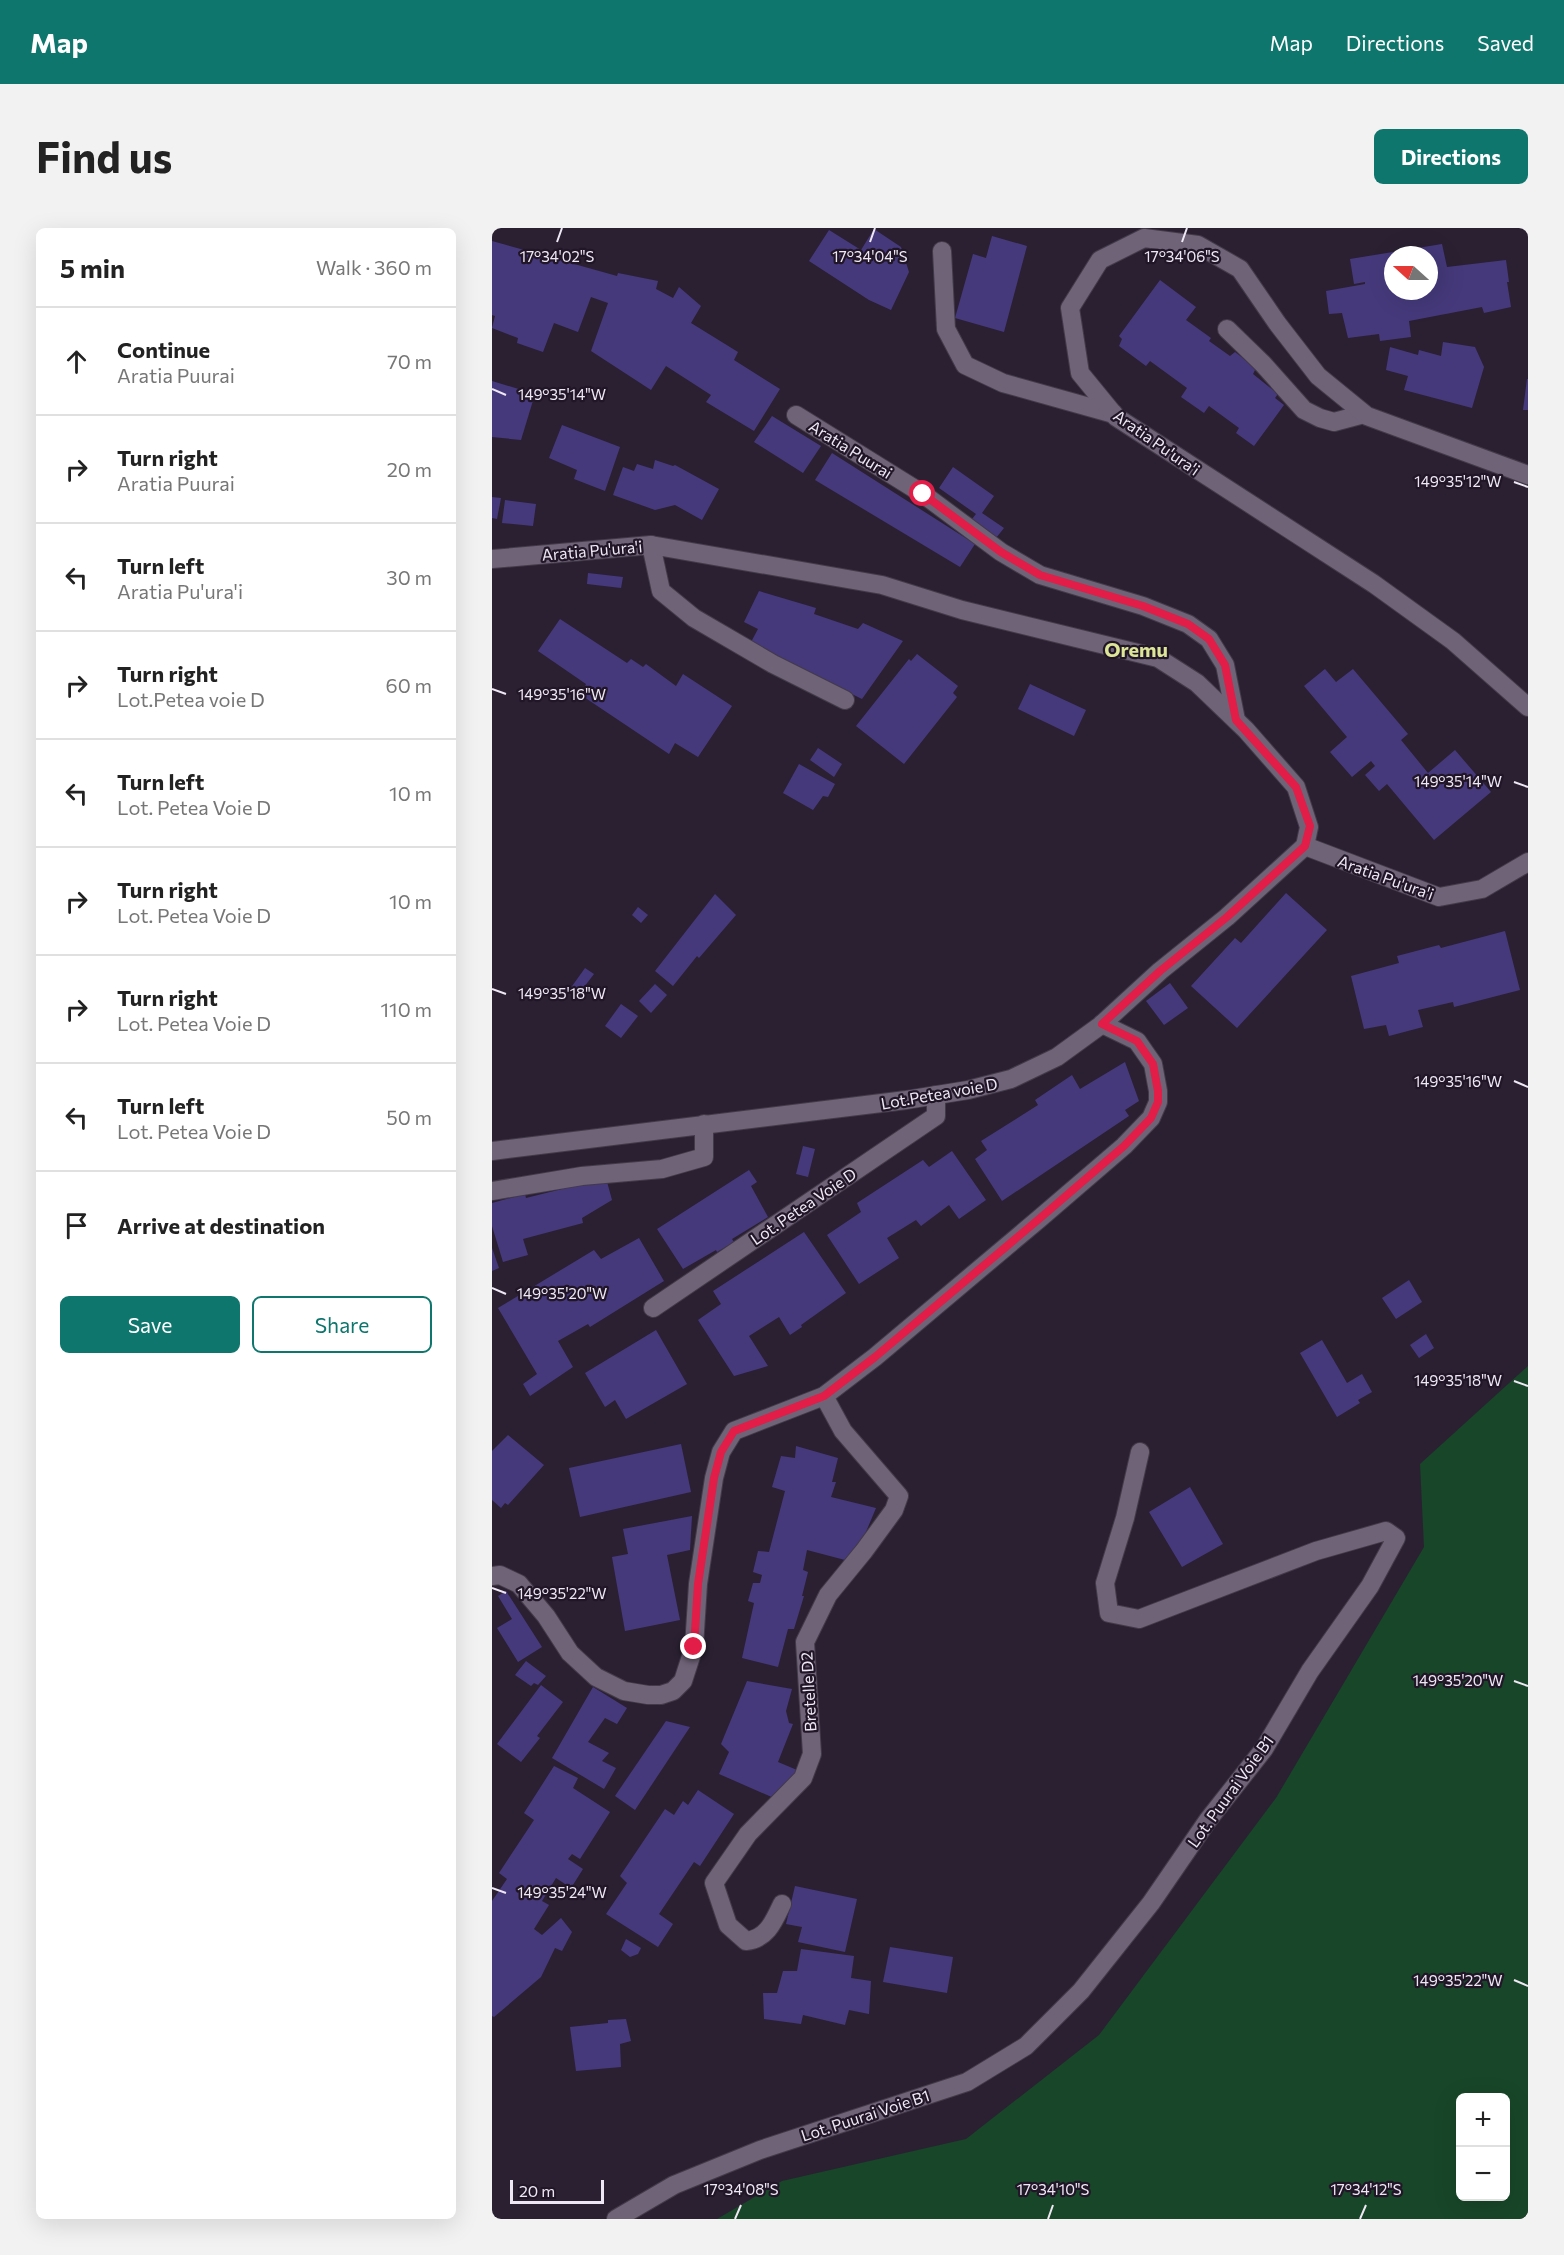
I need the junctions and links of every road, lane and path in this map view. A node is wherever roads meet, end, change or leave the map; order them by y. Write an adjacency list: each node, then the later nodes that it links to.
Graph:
1 (942, 251): 3 (street)
2 (1227, 329): 4 (street)
3 (1114, 414): 4 (street, Aratia Pu'ura'i); 10 (street, Aratia Pu'ura'i)
4 (1364, 414): 6 (street, Aratia Pu'ura'i)
5 (796, 415): 11 (street, Aratia Puurai)
6 (1528, 475)
7 (651, 545): 8 (street, Aratia Pu'ura'i); 9 (street); 11 (street, Aratia Pu'ura'i)
8 (492, 559)
9 (845, 700)
10 (1528, 707)
11 (1236, 720): 12 (street, Aratia Pu'ura'i)
12 (1305, 846): 13 (street, Aratia Pu'ura'i); 14 (street, Lot.Petea voie D)
13 (1528, 862)
14 (1102, 1024): 15 (street, Lot.Petea voie D); 20 (street)
15 (936, 1095): 16 (street, Lot.Petea voie D); 19 (street, Lot. Petea Voie D)
16 (704, 1124): 17 (street, Lot.Petea voie D); 18 (street)
17 (492, 1151)
18 (492, 1191)
19 (653, 1308)
20 (824, 1396): 22 (street); 23 (street, Bretelle D2)
21 (1140, 1452): 24 (street, Lot. Puurai Voie B1)
22 (492, 1576)
23 (782, 1904)
24 (616, 2219)

